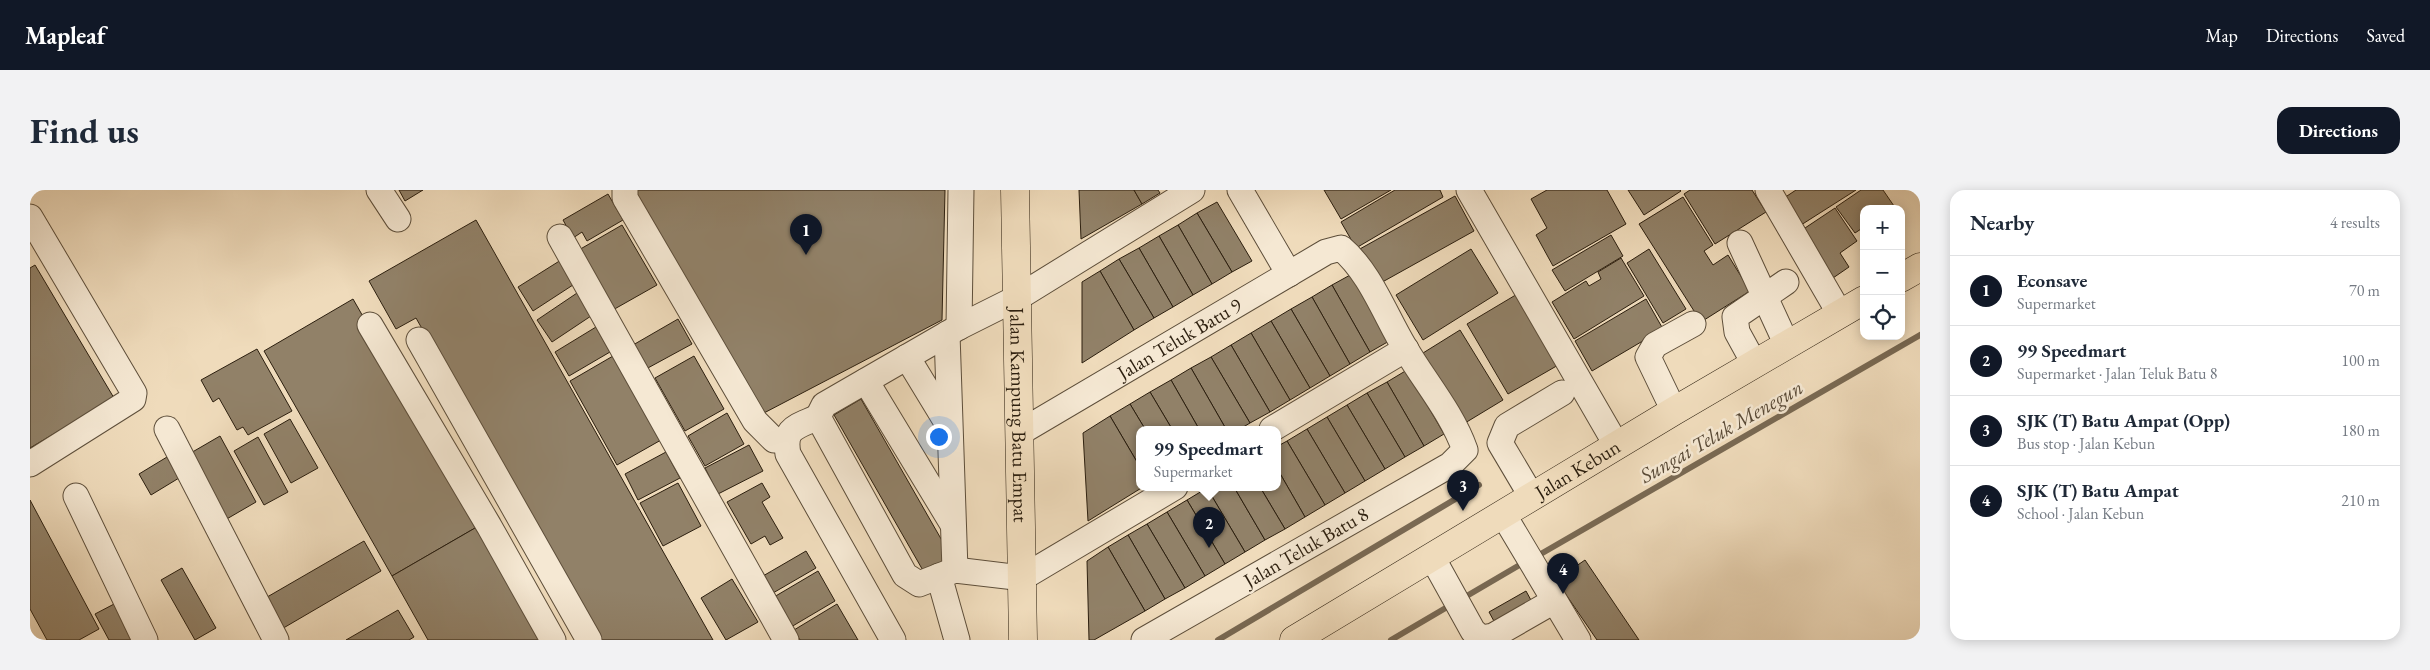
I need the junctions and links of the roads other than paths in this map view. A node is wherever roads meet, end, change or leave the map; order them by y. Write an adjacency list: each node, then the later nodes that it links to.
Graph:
1 (379, 190): 9 (street)
2 (625, 190): 38 (street)
3 (961, 190): 24 (street)
4 (1015, 190): 19 (main road, Jalan Kampung Batu Empat)
5 (1192, 190): 19 (street)
6 (1240, 190): 15 (street)
7 (1469, 190): 39 (street)
8 (1768, 190): 21 (street)
9 (398, 219)
10 (31, 220): 13 (street)
11 (560, 237): 54 (street)
12 (1740, 244): 18 (street)
13 (38, 248): 40 (street)
14 (1920, 267): 16 (main road)
15 (1289, 274): 27 (street, Jalan Teluk Batu 9); 37 (street, Jalan Teluk Batu 9)
16 (1905, 276)
17 (1786, 282): 18 (street)
18 (1765, 296): 26 (street); 29 (street)
19 (1017, 298): 24 (street); 37 (main road, Jalan Kampung Batu Empat)
20 (1860, 302): 21 (main road, Jalan Kebun)
21 (1840, 314): 26 (main road, Jalan Kebun)
22 (1693, 324): 32 (street)
23 (370, 325): 52 (street)
24 (953, 331): 28 (street); 35 (street)
25 (419, 340): 53 (street)
26 (1787, 346): 29 (main road, Jalan Kebun)
27 (1406, 349): 34 (street); 58 (street, Jalan Teluk Batu 8)
28 (907, 357): 30 (street); 35 (street)
29 (1754, 363): 32 (main road, Jalan Kebun)
30 (866, 381): 33 (street); 45 (street)
31 (1562, 393): 43 (street)
32 (1674, 410): 39 (main road, Jalan Kebun)
33 (818, 417): 38 (street); 47 (street)
34 (1277, 426)
35 (950, 428): 45 (street)
36 (166, 429): 51 (street)
37 (1019, 433): 48 (main road, Jalan Kampung Batu Empat)
38 (785, 440): 55 (street)
39 (1616, 446): 43 (main road, Jalan Kebun)
40 (30, 464)
41 (1168, 491): 48 (street)
42 (76, 496): 50 (street)
43 (1532, 497): 44 (main road, Jalan Kebun)
44 (1503, 514): 46 (main road, Jalan Kebun); 49 (street)
45 (953, 525): 47 (street)
46 (1432, 557): 49 (street); 59 (main road, Jalan Kebun)
47 (947, 573): 48 (street); 56 (street)
48 (1022, 578): 57 (main road, Jalan Kampung Batu Empat)
49 (1554, 601): 60 (street)
50 (145, 640)
51 (276, 640)
52 (553, 640)
53 (589, 640)
54 (786, 640)
55 (893, 640)
56 (957, 640)
57 (1023, 640)
58 (1144, 640)
59 (1294, 640)
60 (1578, 640)

